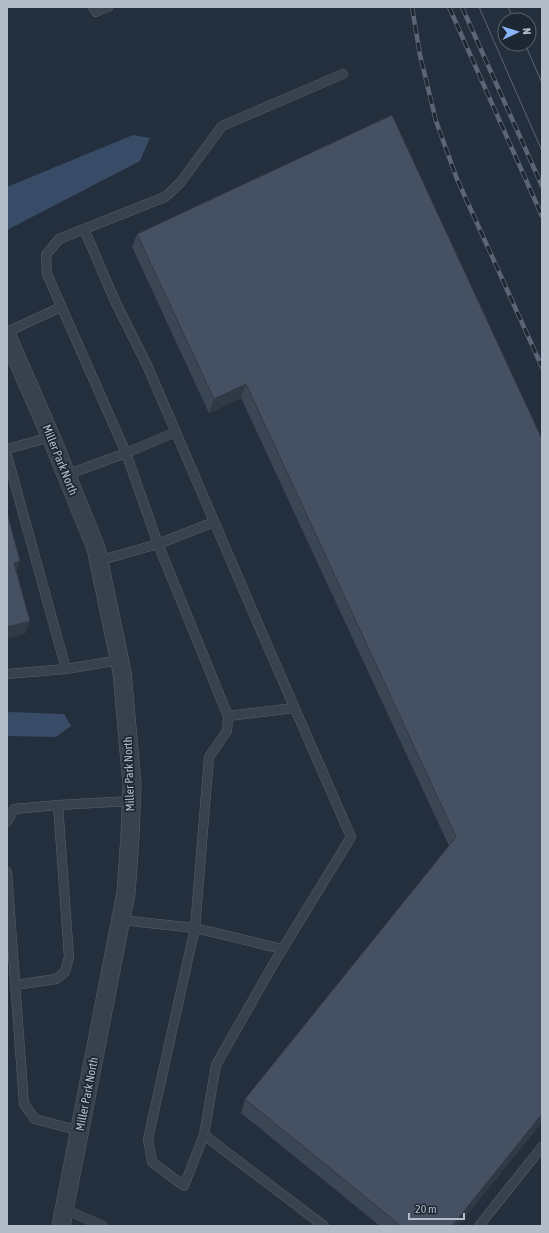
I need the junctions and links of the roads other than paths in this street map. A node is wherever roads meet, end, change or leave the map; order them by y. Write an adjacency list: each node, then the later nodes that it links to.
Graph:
1 (93, 7): 2 (lane)
2 (108, 7)
3 (343, 74): 4 (lane)
4 (84, 229): 5 (lane); 8 (lane)
5 (61, 307): 6 (lane); 11 (lane)
6 (7, 332)
7 (7, 336): 9 (street, Miller Park North)
8 (176, 432): 11 (lane); 14 (lane)
9 (51, 437): 10 (lane); 13 (street, Miller Park North)
10 (7, 449)
11 (126, 453): 13 (lane); 15 (lane)
12 (7, 455): 18 (lane)
13 (66, 475): 16 (street, Miller Park North)
14 (214, 522): 15 (lane); 20 (lane)
15 (158, 544): 16 (lane); 21 (lane)
16 (98, 561): 17 (street, Miller Park North)
17 (120, 660): 18 (lane); 22 (street, Miller Park North)
18 (66, 669): 19 (lane)
19 (7, 674)
20 (294, 708): 21 (lane); 29 (lane)
21 (228, 716): 28 (lane)
22 (131, 801): 23 (lane); 27 (street, Miller Park North)
23 (58, 805): 24 (lane); 30 (lane)
24 (11, 809): 25 (lane)
25 (7, 822)
26 (7, 872): 30 (lane)
27 (121, 920): 28 (lane); 31 (street, Miller Park North)
28 (195, 928): 29 (lane); 32 (lane)
29 (282, 949): 32 (lane)
30 (15, 985): 31 (lane)
31 (80, 1131): 34 (street, Miller Park North)
32 (204, 1135): 36 (lane)
33 (542, 1147): 37 (lane)
34 (63, 1218): 35 (lane)
35 (103, 1226)
36 (324, 1226)
37 (479, 1226)

